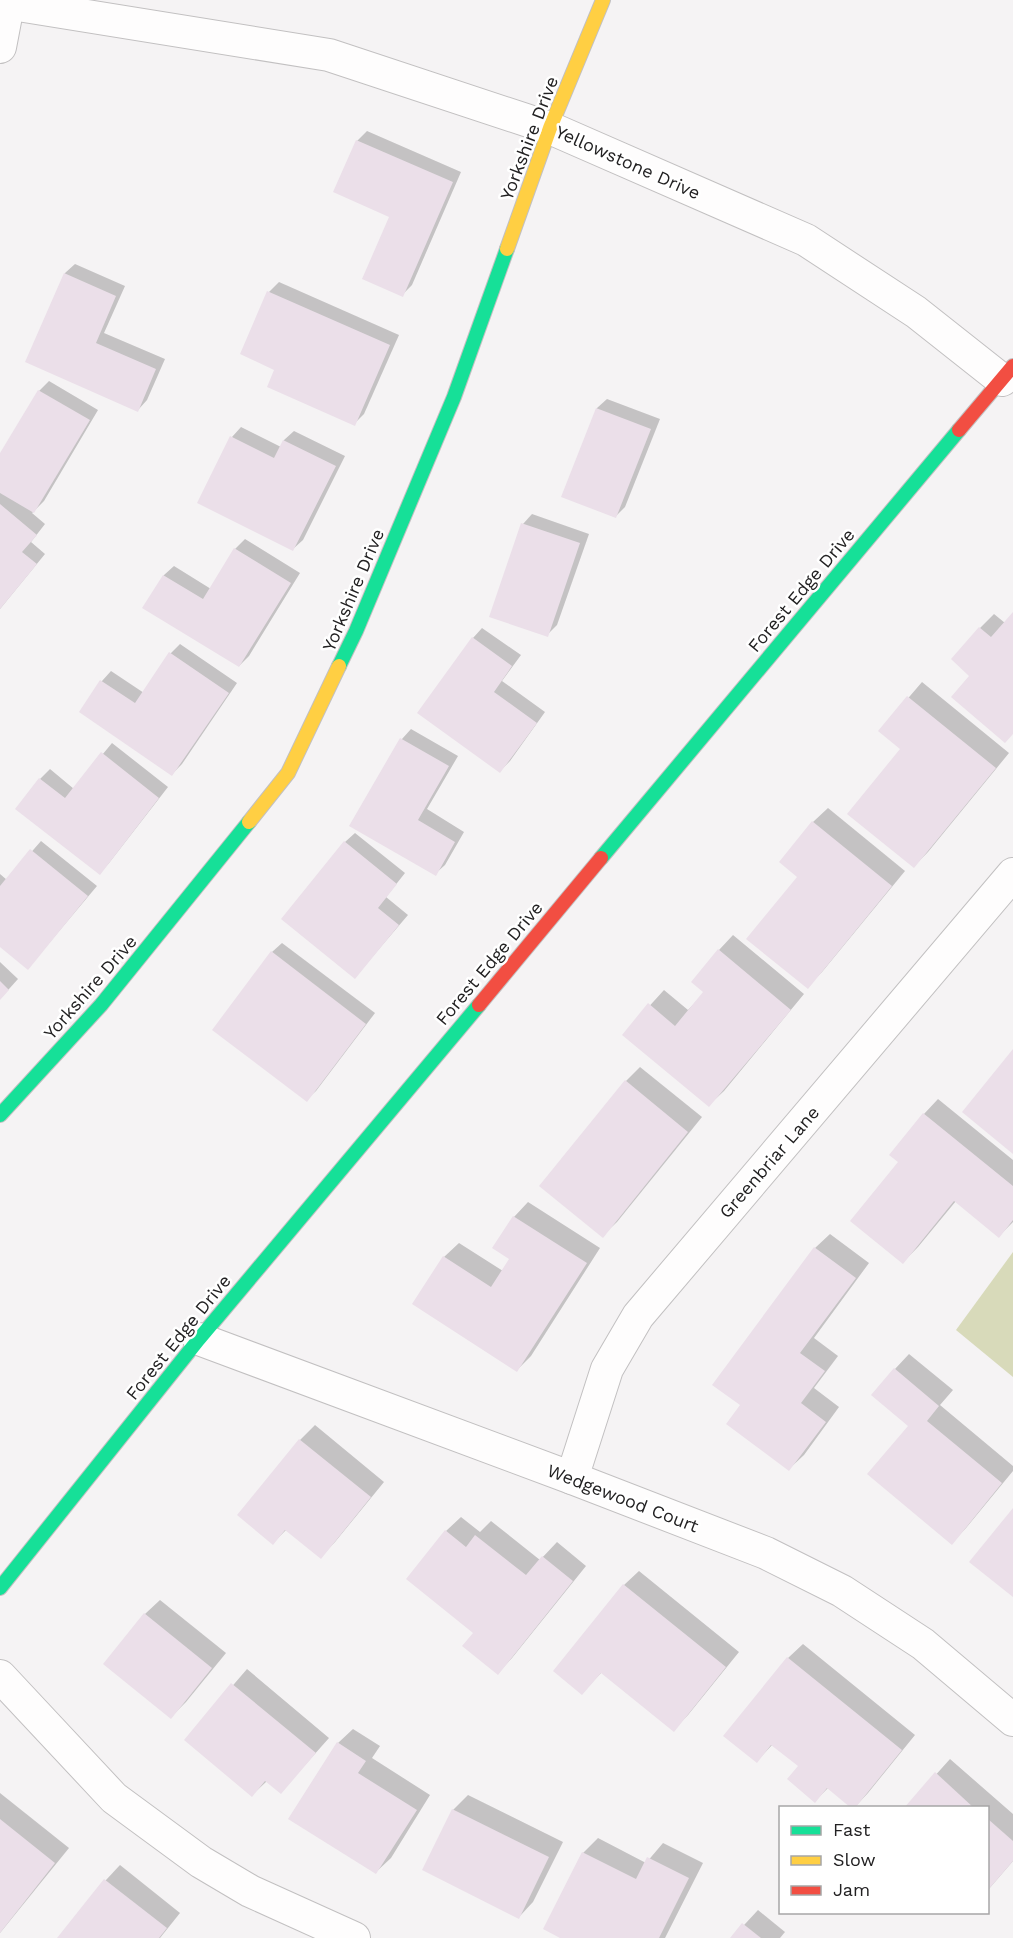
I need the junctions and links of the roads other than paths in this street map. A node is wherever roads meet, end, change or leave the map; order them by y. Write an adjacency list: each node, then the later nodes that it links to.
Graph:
1 (603, 0): 4 (street, Yorkshire Drive)
2 (6, 2): 3 (street); 4 (street, Yellowstone Drive)
3 (0, 48)
4 (550, 128): 5 (street, Yellowstone Drive); 7 (street, Yorkshire Drive)
5 (1007, 373): 8 (street, Forest Edge Drive)
6 (1013, 874): 9 (street, Greenbriar Lane)
7 (0, 1115)
8 (199, 1339): 9 (street, Wedgewood Court); 10 (street, Forest Edge Drive)
9 (572, 1478): 12 (street, Wedgewood Court)
10 (0, 1588)
11 (0, 1676): 13 (street)
12 (1013, 1720)
13 (354, 1938)

